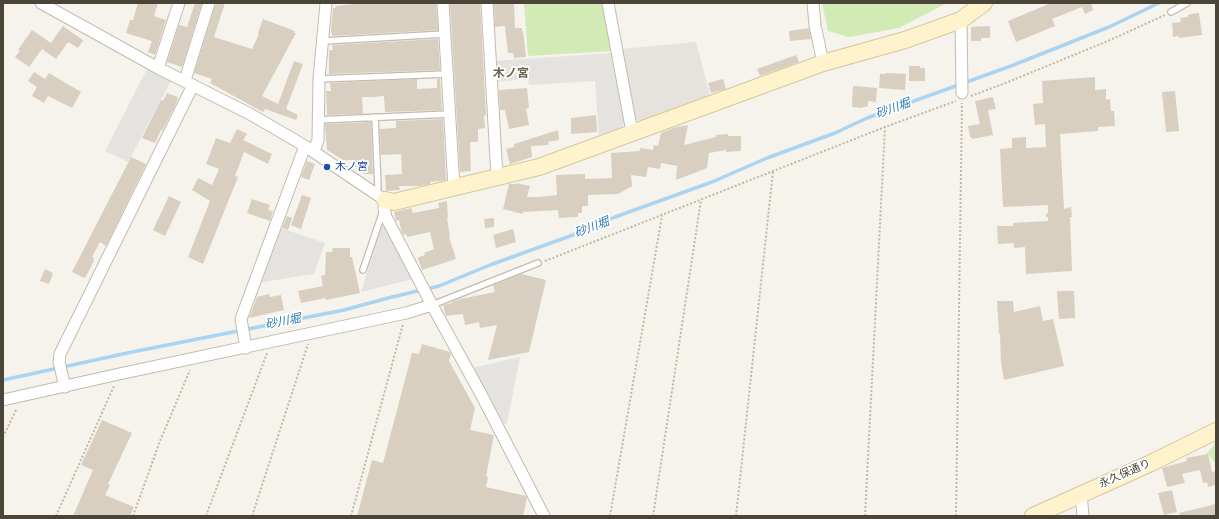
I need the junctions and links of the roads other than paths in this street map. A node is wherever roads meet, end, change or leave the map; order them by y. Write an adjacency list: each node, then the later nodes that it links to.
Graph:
1 (41, 3): 16 (street)
2 (179, 3): 16 (street)
3 (209, 3): 19 (street)
4 (326, 3): 14 (street)
5 (443, 3): 13 (street)
6 (487, 3): 26 (street)
7 (608, 3): 24 (street)
8 (814, 3): 15 (street)
9 (984, 3): 12 (street)
10 (1187, 3): 11 (lane)
11 (1171, 12)
12 (961, 20): 15 (street); 20 (street)
13 (445, 34): 14 (lane); 17 (street)
14 (324, 41): 18 (street)
15 (823, 63): 24 (street)
16 (158, 68): 19 (street)
17 (447, 74): 18 (lane); 21 (street)
18 (319, 79): 23 (street)
19 (189, 82): 25 (street); 33 (street)
20 (962, 96)
21 (450, 114): 22 (lane); 27 (street)
22 (375, 117): 23 (lane); 28 (lane)
23 (317, 120): 25 (street)
24 (632, 132): 26 (street)
25 (310, 148): 28 (street); 32 (street)
26 (497, 177): 27 (street)
27 (454, 188): 28 (street)
28 (382, 201): 30 (lane); 31 (street)
29 (538, 263): 31 (lane)
30 (363, 270)
31 (431, 303): 32 (street); 37 (street)
32 (246, 346): 33 (street)
33 (65, 387): 34 (street)
34 (3, 400)
35 (1216, 432): 36 (street, 永久保通り)
36 (1081, 494): 38 (street, 永久保通り); 39 (street)
37 (544, 516)
38 (1033, 516)
39 (1083, 516)

